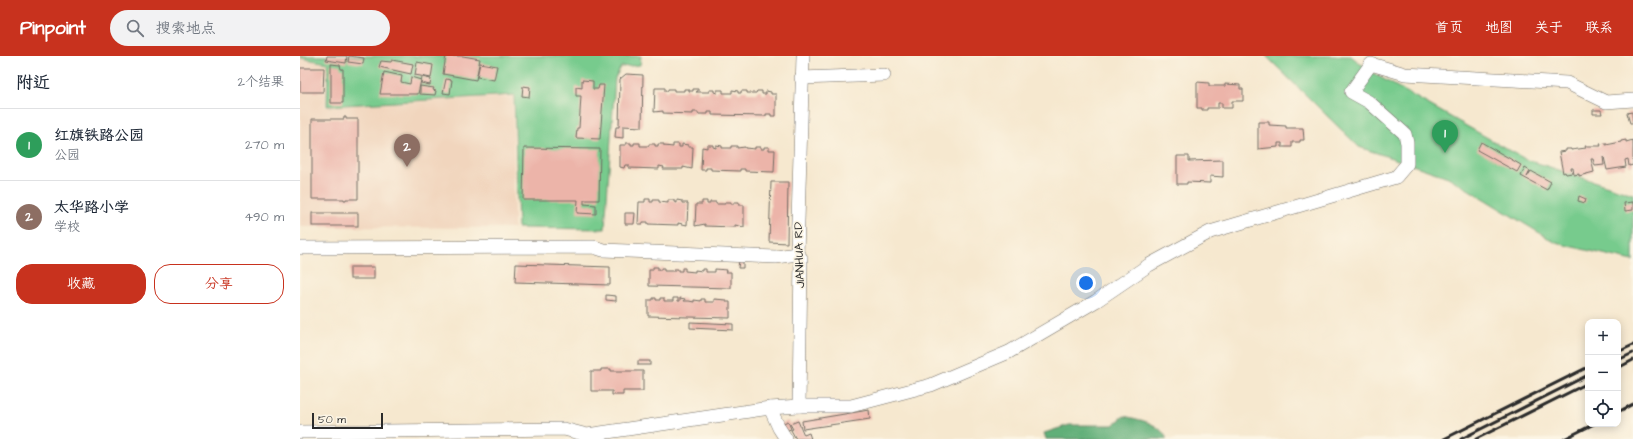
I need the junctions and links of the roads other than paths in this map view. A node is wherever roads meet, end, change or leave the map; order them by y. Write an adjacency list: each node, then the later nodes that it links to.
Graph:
1 (803, 56): 3 (street, JIANHUA RD)
2 (884, 75): 3 (street)
3 (801, 78): 6 (street, JIANHUA RD)
4 (1633, 100): 7 (street)
5 (300, 248): 6 (street)
6 (797, 254): 7 (street, JIANHUA RD)
7 (798, 406): 8 (street)
8 (770, 408): 10 (street); 11 (street)
9 (300, 432): 10 (street)
10 (564, 434)
11 (786, 439)

